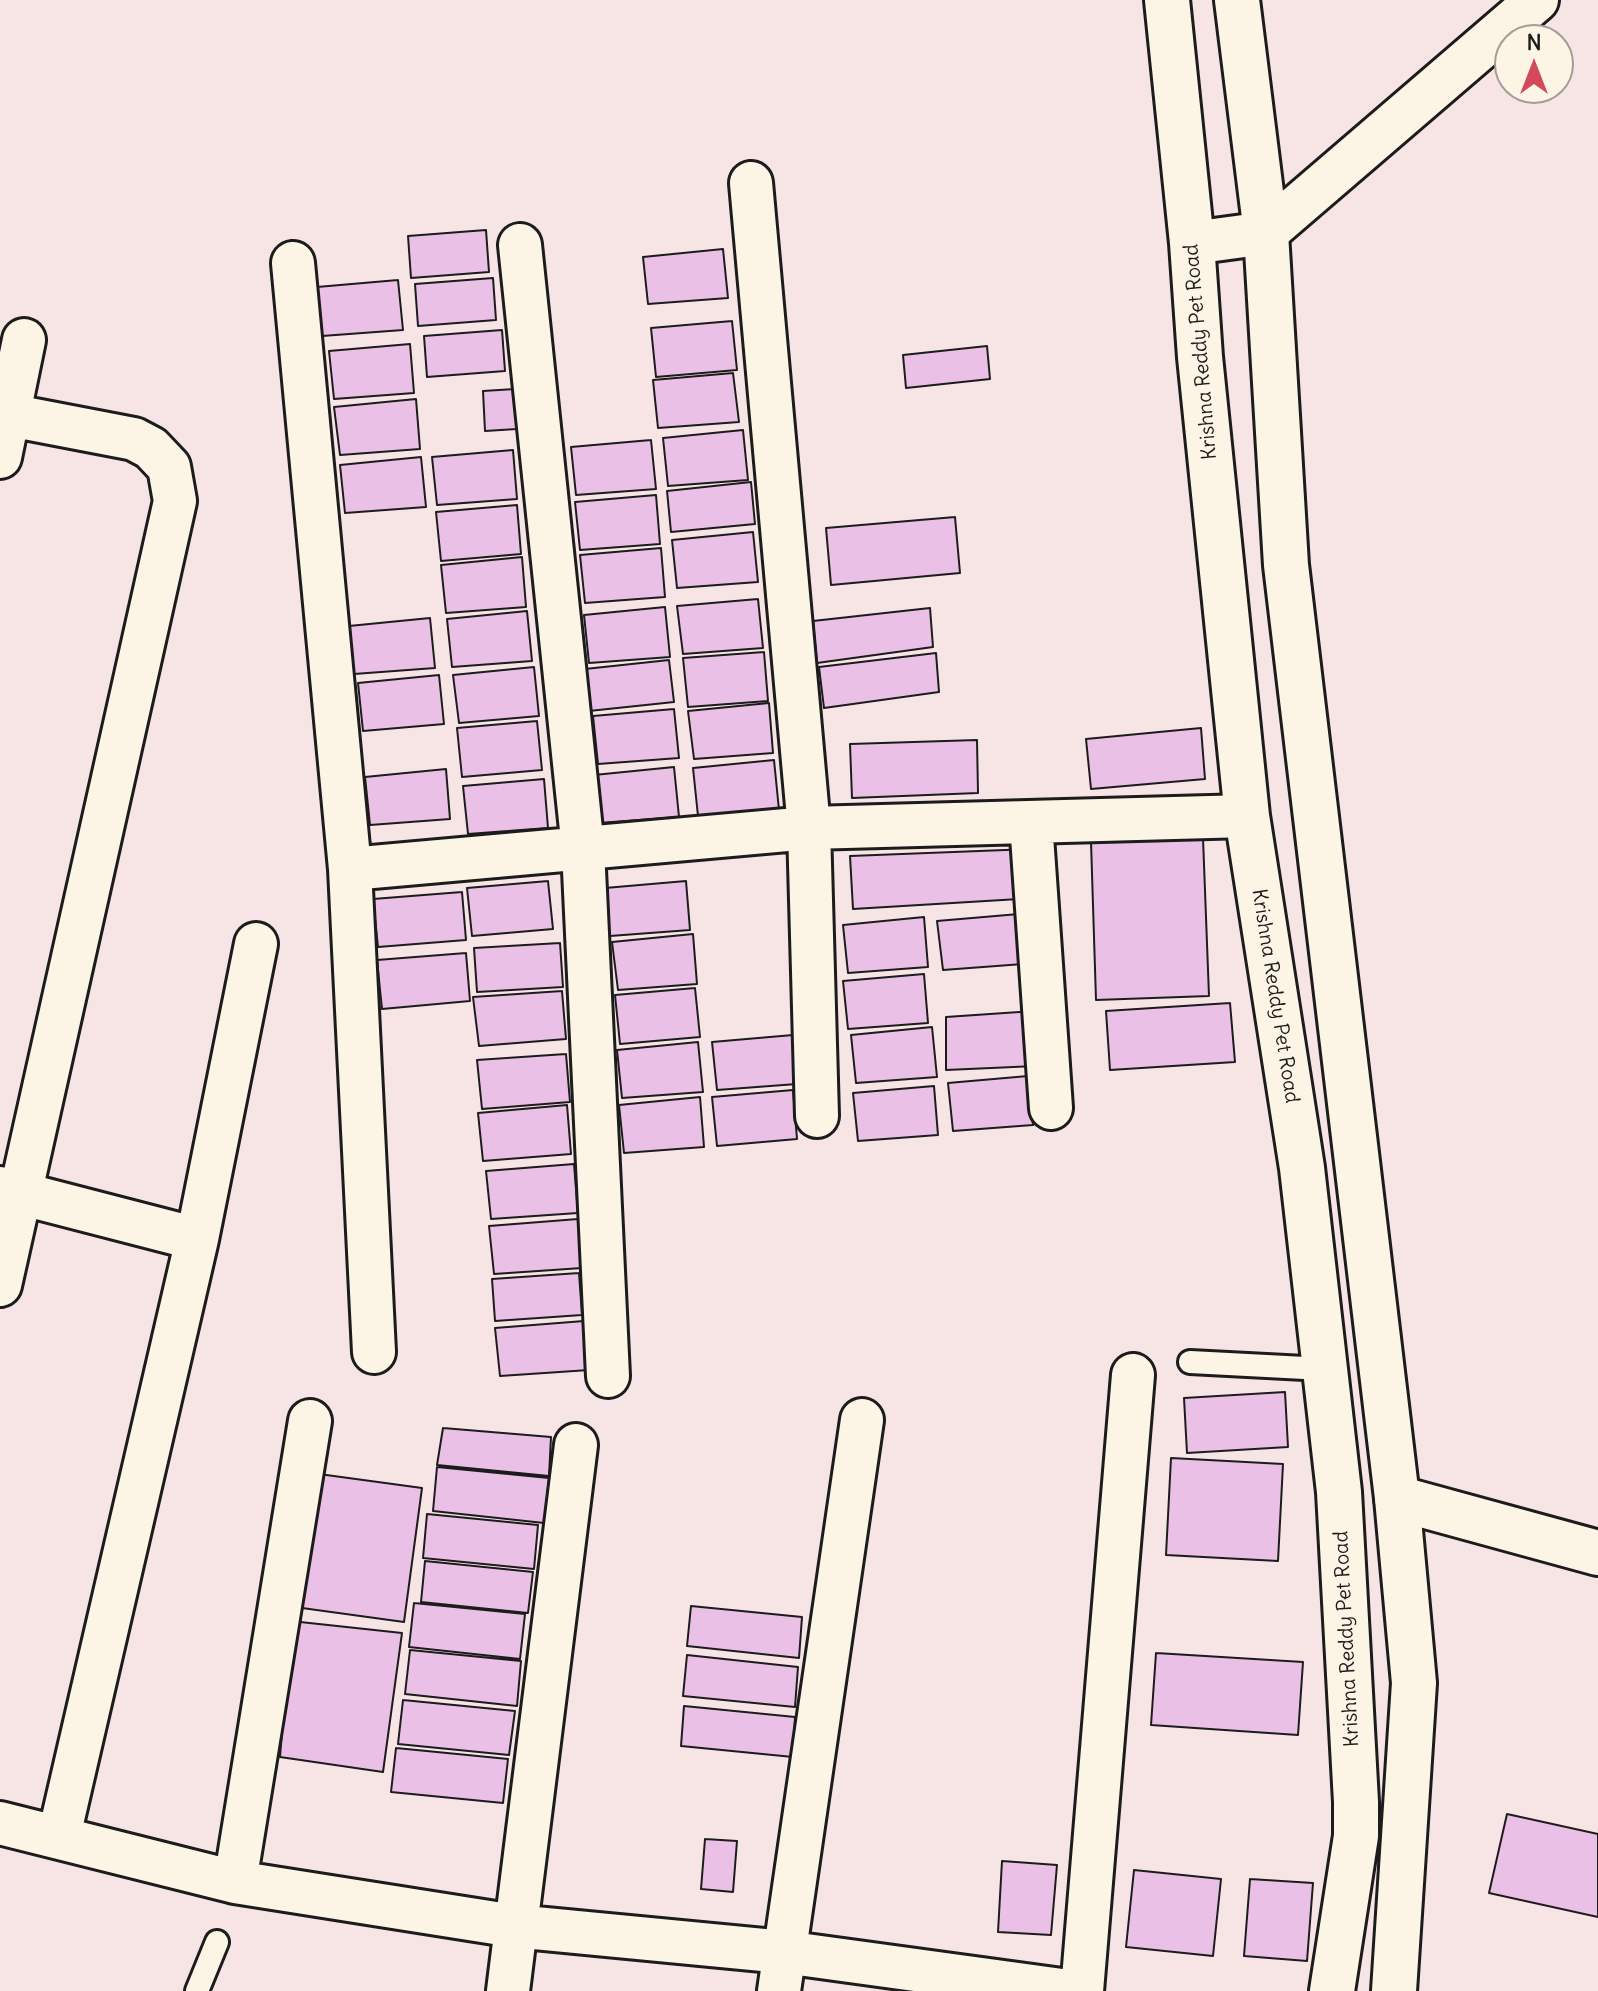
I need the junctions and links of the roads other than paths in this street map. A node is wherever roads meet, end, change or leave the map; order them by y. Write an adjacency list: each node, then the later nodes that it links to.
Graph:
1 (1167, 0): 6 (main road, Krishna Reddy Pet Road)
2 (1237, 0): 5 (main road)
3 (1537, 0): 5 (street)
4 (751, 183): 14 (street)
5 (1266, 233): 6 (street); 31 (main road)
6 (1192, 243): 12 (main road, Krishna Reddy Pet Road)
7 (520, 245): 15 (street)
8 (293, 263): 16 (street)
9 (24, 340): 10 (street)
10 (9, 415): 11 (street); 20 (street)
11 (0, 457)
12 (1247, 816): 13 (street); 25 (main road, Krishna Reddy Pet Road)
13 (1031, 822): 14 (street); 18 (street)
14 (809, 828): 15 (street); 19 (street)
15 (583, 849): 16 (street); 27 (street)
16 (350, 869): 23 (street)
17 (256, 944): 21 (street)
18 (1051, 1108)
19 (817, 1116)
20 (10, 1190): 21 (street); 22 (street)
21 (197, 1239): 34 (street)
22 (0, 1285)
23 (374, 1352)
24 (1190, 1362): 25 (lane)
25 (1324, 1369): 43 (main road, Krishna Reddy Pet Road)
26 (1133, 1375): 42 (street)
27 (608, 1376)
28 (862, 1420): 38 (street)
29 (310, 1421): 35 (street)
30 (576, 1445): 36 (street)
31 (1397, 1498): 32 (main road); 44 (main road)
32 (1598, 1553)
33 (0, 1823): 34 (street)
34 (59, 1836): 35 (street)
35 (235, 1882): 36 (street)
36 (514, 1926): 38 (street); 40 (street)
37 (217, 1942): 39 (lane)
38 (782, 1971): 41 (street)
39 (197, 1991)
40 (508, 1991)
41 (1069, 1991)
42 (1082, 1991)
43 (1332, 1991)
44 (1394, 1991)

